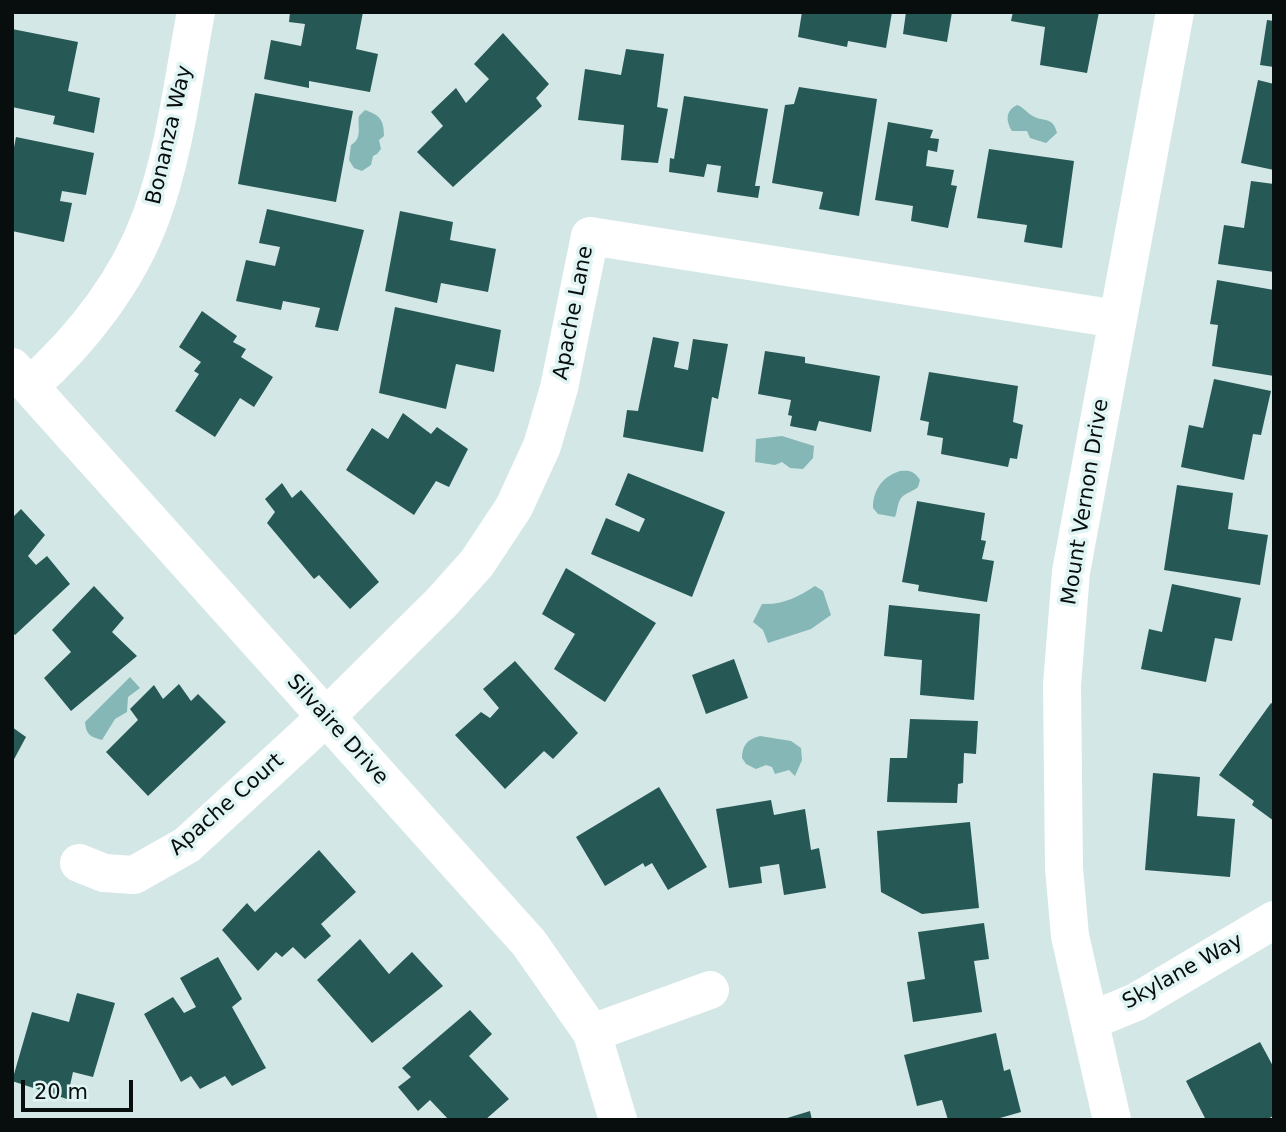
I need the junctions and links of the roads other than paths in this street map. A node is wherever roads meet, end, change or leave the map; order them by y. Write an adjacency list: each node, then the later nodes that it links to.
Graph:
1 (196, 12): 4 (street, Bonanza Way)
2 (1175, 12): 3 (street, Mount Vernon Drive)
3 (1117, 319): 5 (street, Apache Lane); 9 (street, Mount Vernon Drive)
4 (21, 376): 5 (street, Silvaire Drive)
5 (326, 717): 6 (street, Apache Court); 10 (street, Silvaire Drive)
6 (79, 863)
7 (1274, 920): 9 (street, Skylane Way)
8 (710, 990): 10 (street)
9 (1090, 1021): 12 (street, Mount Vernon Drive)
10 (592, 1033): 11 (street, Silvaire Drive)
11 (618, 1120)
12 (1112, 1120)

